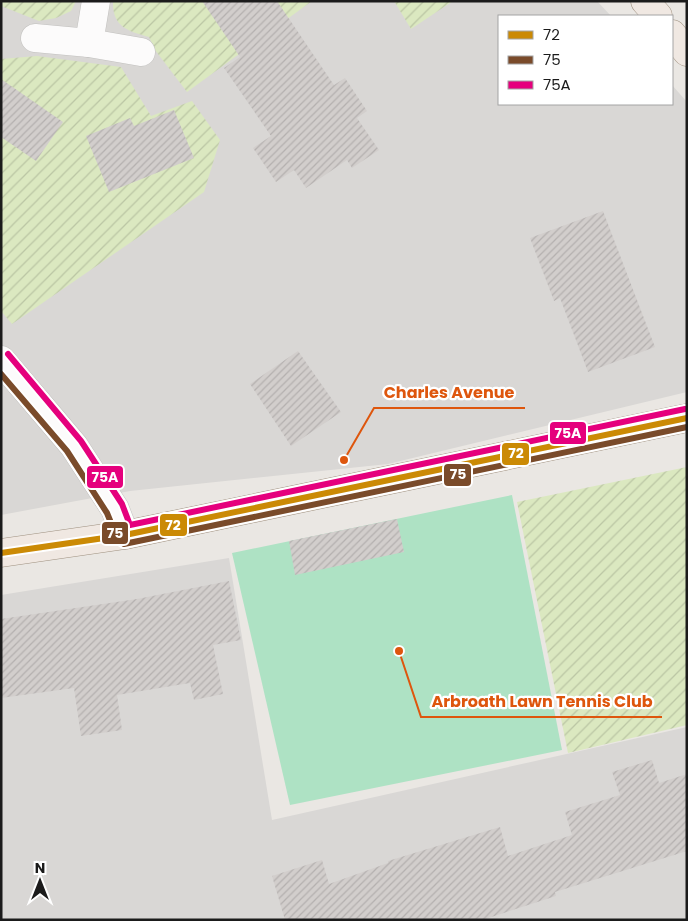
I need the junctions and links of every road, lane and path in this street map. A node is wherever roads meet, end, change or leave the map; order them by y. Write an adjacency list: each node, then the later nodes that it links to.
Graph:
1 (96, 1): 6 (street)
2 (645, 1): 3 (main road)
3 (657, 15)
4 (673, 35): 8 (main road)
5 (35, 38): 6 (street)
6 (89, 43): 7 (street)
7 (141, 52)
8 (687, 52)
9 (1, 360): 11 (street)
10 (687, 418): 11 (main road)
11 (125, 535): 12 (main road)
12 (1, 553)

